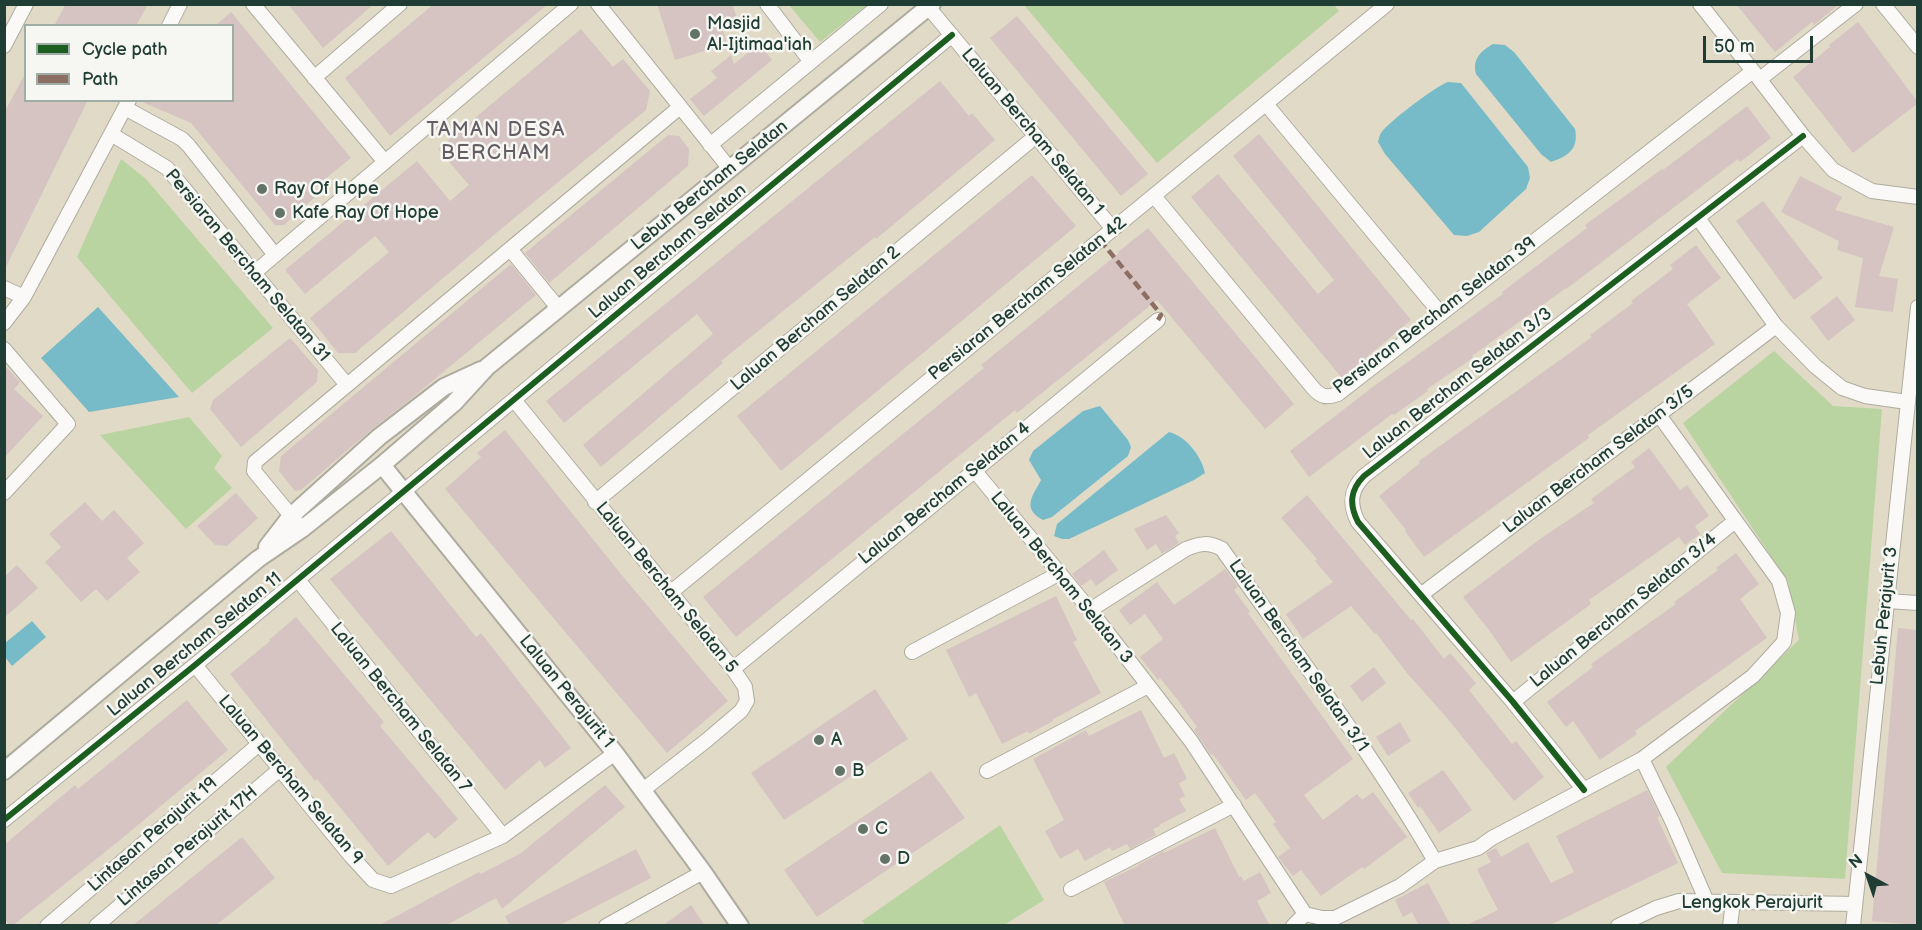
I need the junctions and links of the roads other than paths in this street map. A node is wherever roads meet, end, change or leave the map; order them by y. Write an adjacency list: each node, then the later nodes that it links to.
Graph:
1 (26, 4): 16 (street)
2 (180, 4): 14 (street)
3 (253, 4): 20 (street)
4 (400, 4): 20 (street)
5 (571, 4): 28 (street)
6 (598, 4): 23 (street)
7 (767, 4): 18 (street)
8 (881, 4): 18 (street)
9 (1387, 4): 22 (street, Persiaran Bercham Selatan 42)
10 (1700, 4): 19 (street)
11 (1856, 4): 19 (street, Persiaran Bercham Selatan 39)
12 (1883, 4): 17 (street)
13 (931, 6): 15 (street, Laluan Bercham Selatan 1); 29 (street, Lebuh Bercham Selatan)
14 (170, 24)
15 (952, 35): 25 (street, Laluan Bercham Selatan 1); 49 (street, Laluan Bercham Selatan)
16 (4, 46)
17 (1917, 47)
18 (811, 62): 27 (street)
19 (1757, 75): 26 (street); 41 (street, Persiaran Bercham Selatan 39)
20 (314, 78): 28 (street)
21 (127, 104): 24 (street); 35 (street, Persiaran Bercham Selatan 31)
22 (1266, 104): 30 (street, Persiaran Bercham Selatan 42); 41 (street)
23 (680, 107): 27 (street); 34 (street)
24 (111, 134): 36 (street, Persiaran Bercham Selatan 31); 38 (street)
25 (1036, 136): 33 (street, Laluan Bercham Selatan 1); 57 (street, Laluan Bercham Selatan 2)
26 (1803, 136): 31 (street); 32 (street, Laluan Bercham Selatan 3/3)
27 (710, 145): 29 (street)
28 (385, 162): 35 (street)
29 (730, 170): 40 (street, Lebuh Bercham Selatan)
30 (1154, 196): 33 (street, Persiaran Bercham Selatan 42); 41 (street, Persiaran Bercham Selatan 39)
31 (1917, 197)
32 (1698, 218): 44 (street); 63 (street, Laluan Bercham Selatan 3/3)
33 (1113, 229): 62 (street, Persiaran Bercham Selatan 42)
34 (510, 249): 40 (street); 47 (street)
35 (275, 255): 36 (street)
36 (254, 273): 47 (street, Persiaran Bercham Selatan 31)
37 (4, 288): 38 (street)
38 (24, 297): 43 (street)
39 (1917, 307): 50 (street, Lebuh Perajurit 3)
40 (559, 309): 46 (street, Lebuh Bercham Selatan)
41 (1441, 314)
42 (1158, 320): 53 (street, Laluan Bercham Selatan 4)
43 (4, 323)
44 (1776, 326): 50 (street); 51 (street, Laluan Bercham Selatan 3/5)
45 (4, 349): 56 (street)
46 (487, 367): 48 (street); 52 (street)
47 (347, 385): 59 (street)
48 (444, 387): 52 (street); 55 (street)
49 (514, 400): 54 (street, Laluan Bercham Selatan); 57 (street, Laluan Bercham Selatan 5)
50 (1907, 402): 64 (street, Lebuh Perajurit 3)
51 (1659, 415): 58 (street); 63 (street, Laluan Bercham Selatan 3/5)
52 (382, 465): 54 (street, Laluan Perajurit 1); 55 (street); 59 (street)
53 (974, 470): 60 (street, Laluan Bercham Selatan 3); 69 (street, Laluan Bercham Selatan 4)
54 (404, 491): 61 (street, Laluan Bercham Selatan 11); 73 (street, Laluan Perajurit 1)
55 (317, 492): 59 (street)
56 (4, 493)
57 (596, 501): 62 (street, Laluan Bercham Selatan 5)
58 (1735, 521): 71 (street, Laluan Bercham Selatan 3/4); 74 (street)
59 (297, 523): 76 (street, Laluan Bercham Selatan 11)
60 (1059, 573): 66 (street, Laluan Bercham Selatan 3); 67 (street)
61 (298, 579): 68 (street, Laluan Bercham Selatan 11); 82 (street, Laluan Bercham Selatan 7)
62 (670, 593): 69 (street, Laluan Bercham Selatan 5)
63 (1422, 594): 71 (street, Laluan Bercham Selatan 3/3)
64 (1887, 601): 65 (street); 88 (street, Lebuh Perajurit 3)
65 (1917, 603)
66 (1090, 610): 70 (street, Laluan Bercham Selatan 3); 83 (street, Laluan Bercham Selatan 3/1)
67 (912, 652)
68 (195, 665): 72 (street, Laluan Bercham Selatan 9); 81 (street, Laluan Bercham Selatan 11)
69 (733, 669): 78 (street, Laluan Bercham Selatan 5)
70 (1148, 686): 77 (street); 80 (street, Laluan Bercham Selatan 3)
71 (1513, 702): 79 (street, Laluan Bercham Selatan 3/3)
72 (259, 744): 75 (street, Laluan Bercham Selatan 9); 90 (street, Lintasan Perajurit 19)
73 (615, 753): 78 (street, Laluan Perajurit 1); 82 (street)
74 (1642, 759): 79 (street); 86 (street)
75 (280, 769): 82 (street, Laluan Bercham Selatan 9); 91 (street, Lintasan Perajurit 17H)
76 (4, 771)
77 (987, 771)
78 (643, 790): 84 (street, Laluan Perajurit 1)
79 (1584, 790): 83 (street)
80 (1234, 805): 85 (street); 89 (street, Laluan Bercham Selatan 3)
81 (4, 820)
82 (502, 836)
83 (1435, 861): 89 (street)
84 (704, 872): 92 (street); 93 (street, Laluan Perajurit 1)
85 (1071, 889)
86 (1707, 902): 87 (street, Lengkok Perajurit); 95 (street, Lengkok Perajurit)
87 (1733, 902): 88 (street, Lengkok Perajurit); 96 (street)
88 (1855, 904): 97 (street, Lebuh Perajurit 3)
89 (1305, 914): 94 (street)
90 (46, 926)
91 (96, 926)
92 (606, 926)
93 (740, 926)
94 (1293, 926)
95 (1618, 926)
96 (1730, 926)
97 (1852, 926)

